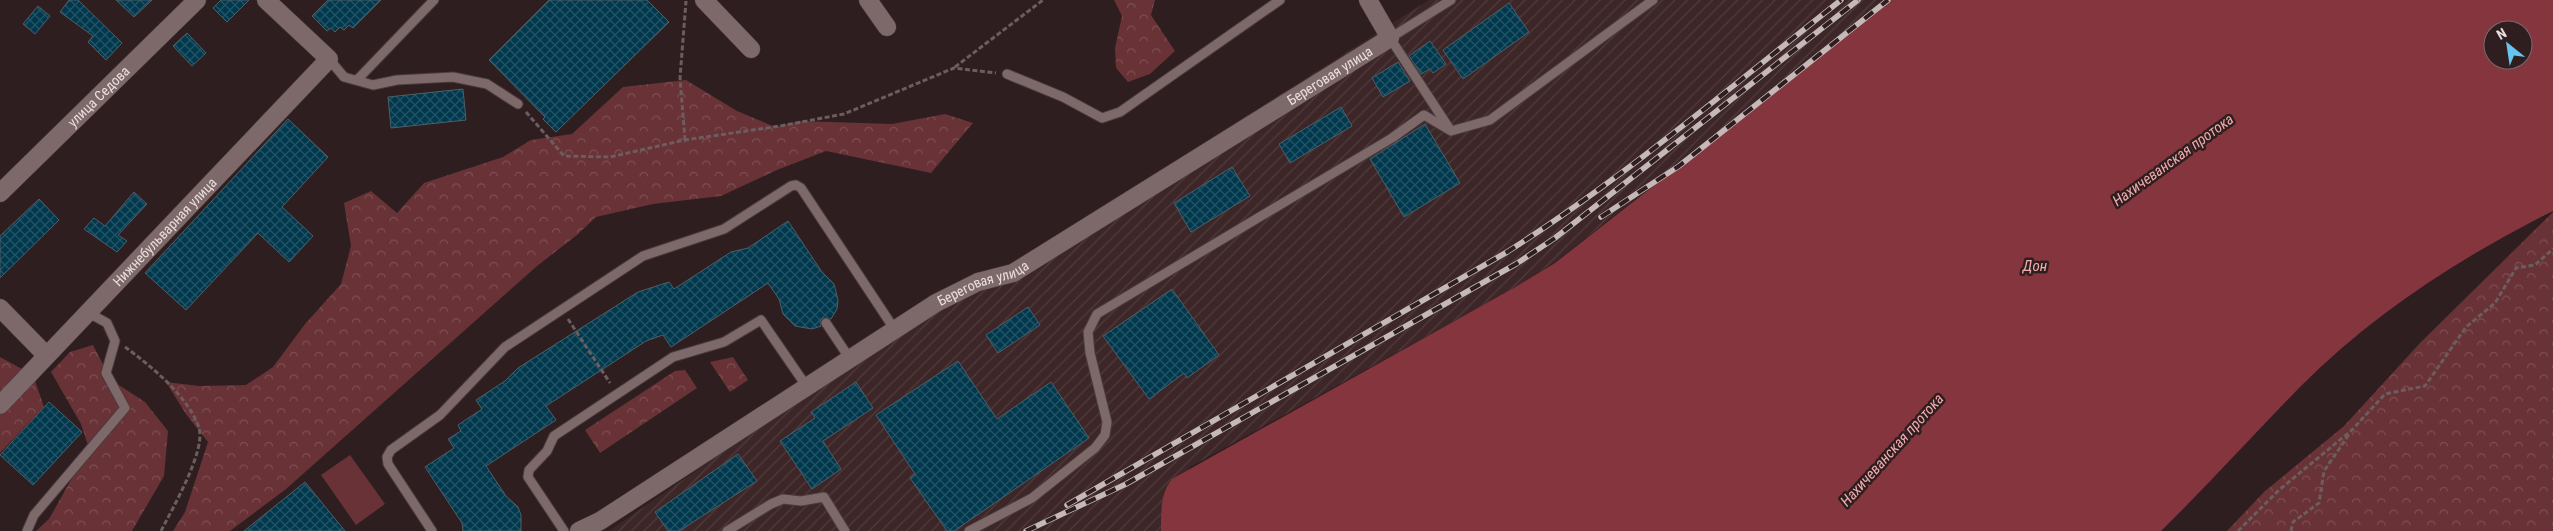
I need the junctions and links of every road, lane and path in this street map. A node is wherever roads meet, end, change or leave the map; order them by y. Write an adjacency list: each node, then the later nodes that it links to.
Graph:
1 (197, 0): 22 (street, улица Седова)
2 (266, 0): 15 (street)
3 (434, 0): 18 (lane)
4 (686, 0): 21 (path)
5 (704, 0): 14 (street)
6 (868, 0): 12 (street)
7 (1043, 0): 16 (path)
8 (1280, 0): 17 (lane)
9 (1368, 0): 13 (street)
10 (1451, 0): 13 (lane)
11 (1652, 0): 20 (lane)
12 (887, 27)
13 (1390, 38): 20 (lane); 28 (street, Береговая улица)
14 (751, 49)
15 (329, 60): 18 (lane); 26 (street, Нижнебульварная улица)
16 (954, 68): 17 (path); 21 (path)
17 (1006, 74)
18 (357, 80): 19 (lane)
19 (518, 104): 21 (path)
20 (1451, 131): 43 (lane)
21 (685, 140)
22 (0, 193)
23 (2553, 248): 35 (path)
24 (0, 308): 30 (street)
25 (562, 310): 28 (lane); 33 (path); 38 (lane)
26 (87, 311): 29 (lane); 30 (street, Нижнебульварная улица)
27 (826, 323): 31 (lane)
28 (895, 330): 31 (street, Береговая улица)
29 (115, 340): 36 (lane); 37 (path)
30 (46, 355): 34 (street, Нижнебульварная улица)
31 (850, 359): 32 (street, Береговая улица)
32 (808, 387): 33 (lane); 40 (street, Береговая улица)
33 (618, 394): 39 (lane)
34 (0, 405)
35 (2352, 430): 44 (path); 45 (path)
36 (27, 531)
37 (161, 531)
38 (432, 531)
39 (564, 531)
40 (579, 531)
41 (728, 531): 42 (lane)
42 (845, 531)
43 (969, 531)
44 (2238, 531)
45 (2291, 531)

